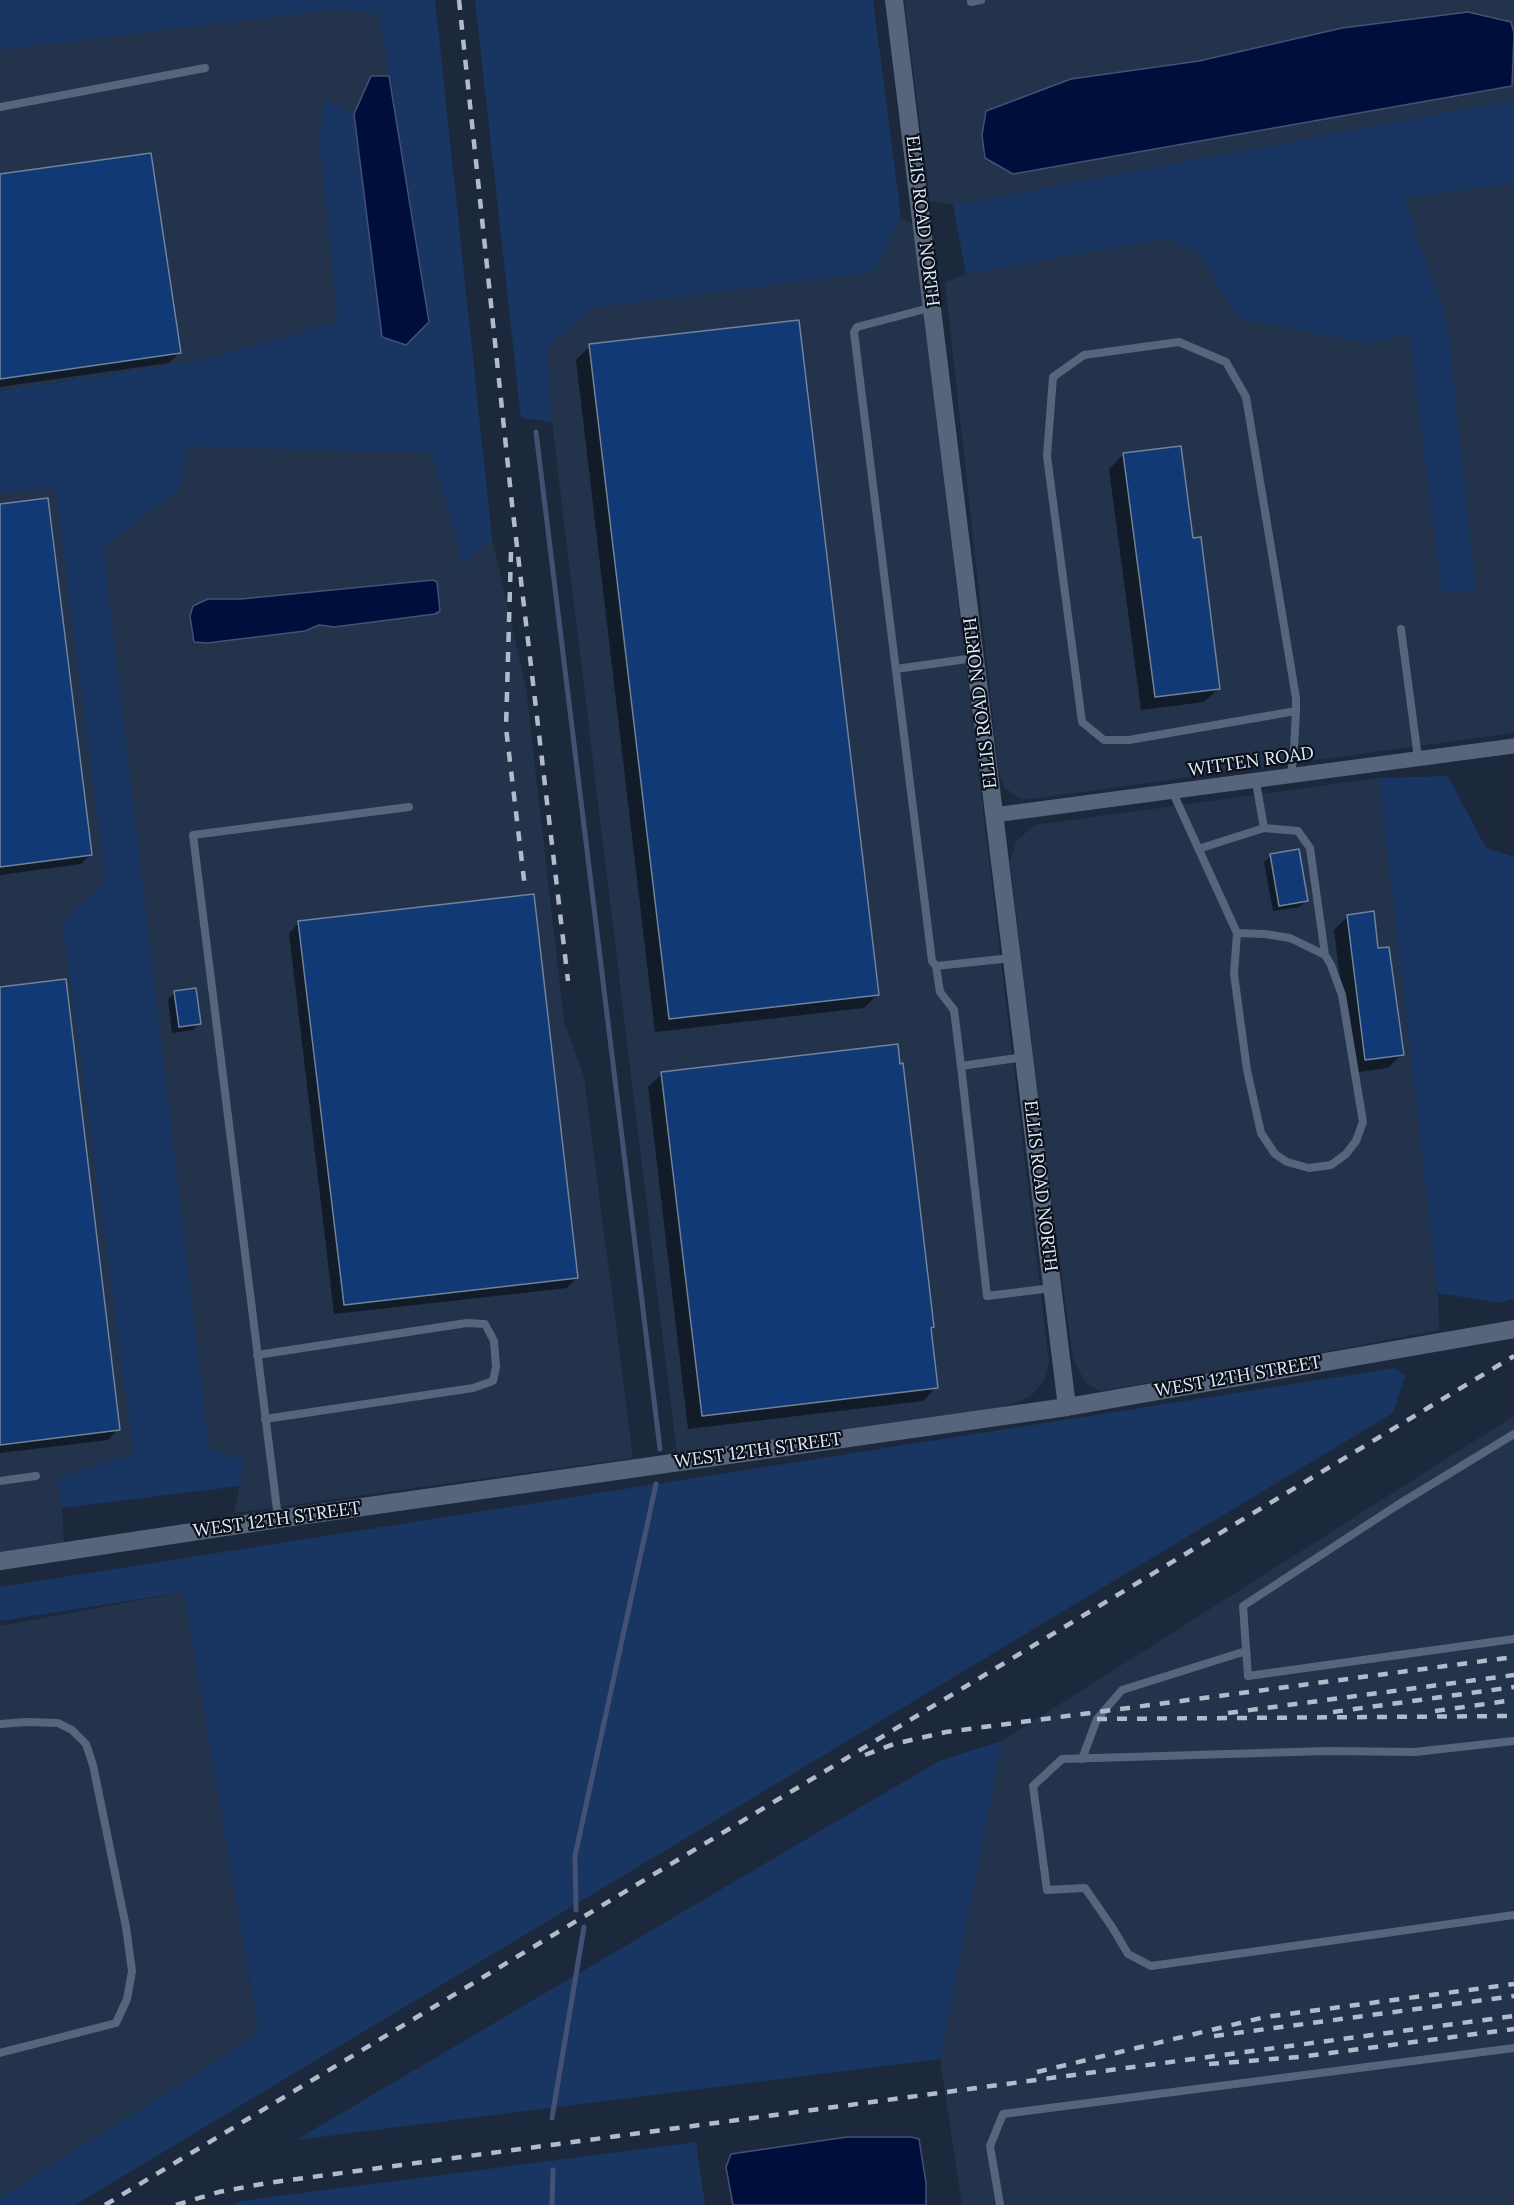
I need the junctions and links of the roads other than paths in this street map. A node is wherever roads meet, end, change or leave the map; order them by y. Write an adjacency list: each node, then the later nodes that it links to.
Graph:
1 (894, 0): 6 (street, ELLIS ROAD NORTH)
2 (971, 0): 3 (lane)
3 (981, 0)
4 (205, 68): 5 (lane)
5 (0, 107)
6 (933, 307): 8 (street, ELLIS ROAD NORTH); 9 (lane)
7 (1401, 629): 12 (lane)
8 (975, 657): 9 (lane); 17 (street, ELLIS ROAD NORTH)
9 (896, 669): 23 (lane)
10 (1296, 711): 10 (lane); 13 (lane)
11 (1514, 746): 12 (street, WITTEN ROAD)
12 (1418, 758): 13 (street, WITTEN ROAD)
13 (1291, 777): 14 (street, WITTEN ROAD)
14 (1256, 782): 15 (street, WITTEN ROAD); 18 (lane)
15 (1173, 792): 17 (street, WITTEN ROAD); 19 (lane)
16 (409, 807): 28 (lane)
17 (994, 815): 22 (street, ELLIS ROAD NORTH)
18 (1264, 828): 19 (lane); 21 (lane)
19 (1198, 849): 20 (lane)
20 (1237, 933): 21 (lane); 21 (lane)
21 (1325, 956)
22 (1012, 958): 23 (lane); 24 (street, ELLIS ROAD NORTH)
23 (936, 966): 25 (lane)
24 (1024, 1057): 25 (lane); 26 (street, ELLIS ROAD NORTH)
25 (961, 1066): 26 (lane)
26 (1052, 1288): 29 (street, ELLIS ROAD NORTH)
27 (1514, 1329): 29 (street, WEST 12TH STREET)
28 (257, 1355): 30 (lane); 30 (lane)
29 (1068, 1407): 34 (street, WEST 12TH STREET)
30 (265, 1419): 34 (lane)
31 (1514, 1434): 37 (lane)
32 (36, 1476): 33 (lane)
33 (0, 1481)
34 (278, 1519): 35 (street, WEST 12TH STREET)
35 (0, 1561)
36 (1514, 1639): 37 (lane)
37 (1246, 1651): 40 (lane)
38 (0, 1724): 43 (lane)
39 (1514, 1741): 40 (lane)
40 (1082, 1759): 41 (lane)
41 (1514, 1915)
42 (1514, 2048): 44 (lane)
43 (0, 2053)
44 (1000, 2205)

